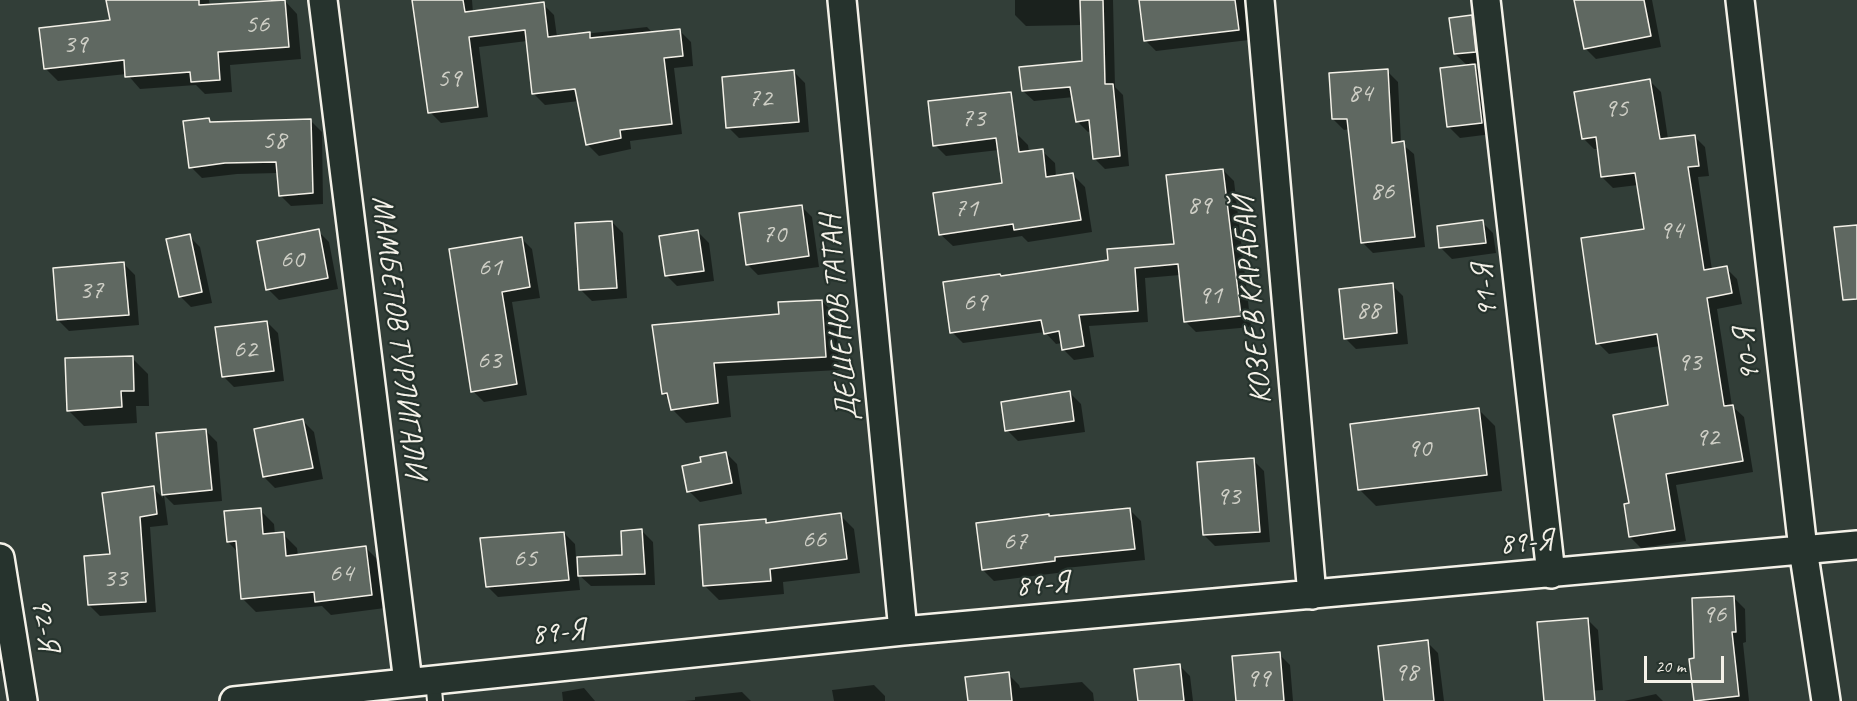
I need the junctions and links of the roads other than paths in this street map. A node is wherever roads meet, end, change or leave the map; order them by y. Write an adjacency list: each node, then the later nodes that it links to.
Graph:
1 (323, 0): 12 (street, МАМБЕТОВ ТУРЛИГАЛИ)
2 (842, 0): 11 (street, ДЕШЕНОВ ТАТАН)
3 (1260, 0): 10 (street, КОЗЕЕВ КАРАБАЙ)
4 (1486, 0): 9 (street, 91-Я)
5 (1740, 0): 7 (street, 90-Я)
6 (1857, 545): 7 (street, 89-Я)
7 (1803, 549): 9 (street, 89-Я); 15 (street, 90-Я)
8 (0, 558): 13 (street, 92-Я)
9 (1551, 574): 10 (street, 89-Я)
10 (1311, 595): 11 (street, 89-Я)
11 (903, 631): 12 (street, 89-Я)
12 (425, 688): 14 (street, 89-Я)
13 (23, 701)
14 (234, 701)
15 (1826, 701)

